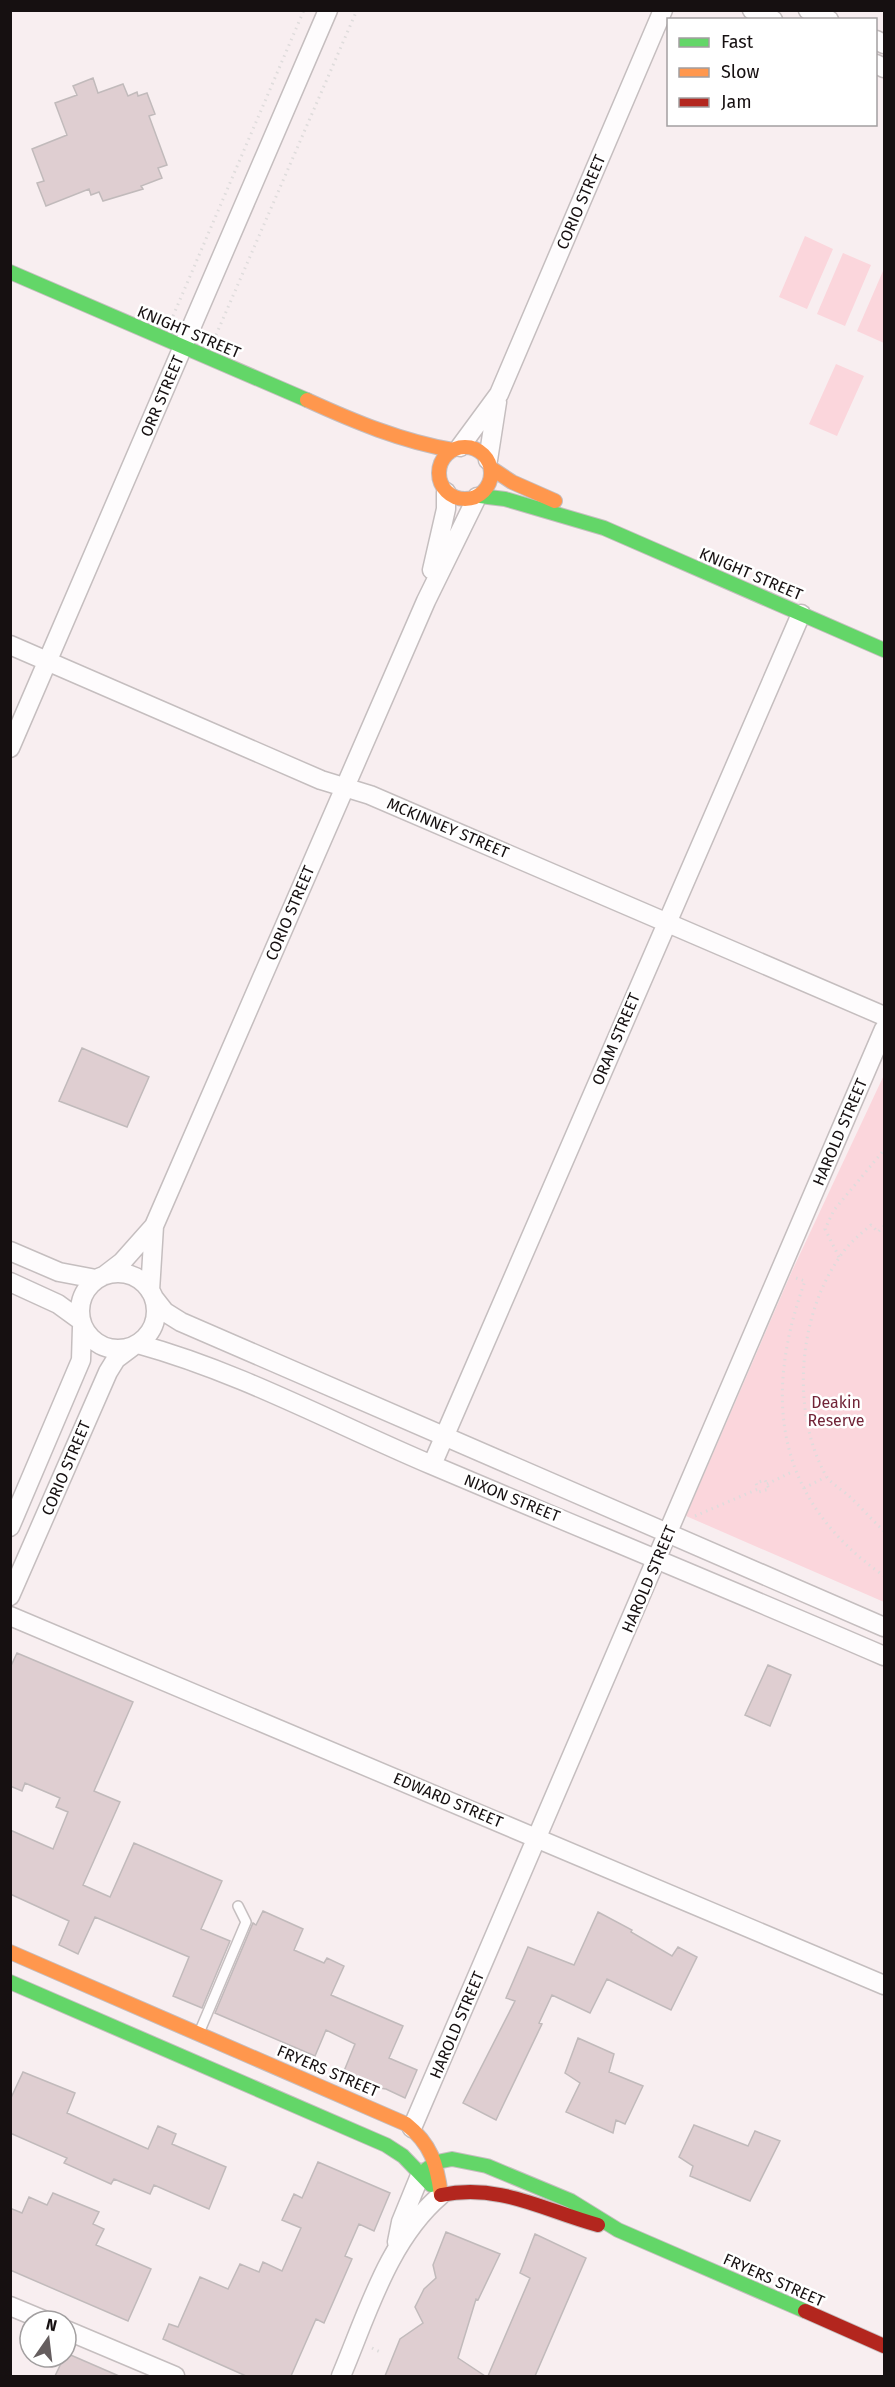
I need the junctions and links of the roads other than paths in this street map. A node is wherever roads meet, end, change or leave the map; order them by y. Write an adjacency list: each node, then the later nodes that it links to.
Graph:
1 (328, 10): 8 (street, ORR STREET)
2 (663, 10): 9 (street, CORIO STREET)
3 (752, 10): 5 (street)
4 (808, 10): 6 (street)
5 (769, 18)
6 (825, 18)
7 (10, 272): 8 (street, KNIGHT STREET)
8 (183, 347): 10 (street, KNIGHT STREET); 20 (street, ORR STREET)
9 (499, 394): 11 (street, CORIO STREET); 12 (street, CORIO STREET)
10 (354, 421): 11 (street, KNIGHT STREET); 13 (street, KNIGHT STREET)
11 (457, 449): 12 (street); 13 (street)
12 (490, 464): 14 (street); 15 (street, KNIGHT STREET)
13 (443, 484): 14 (street); 16 (street, CORIO STREET)
14 (479, 496): 15 (street, KNIGHT STREET); 16 (street, CORIO STREET)
15 (604, 528): 17 (street, KNIGHT STREET)
16 (426, 601): 22 (street, CORIO STREET)
17 (801, 614): 19 (street, KNIGHT STREET); 23 (street, ORAM STREET)
18 (10, 645): 20 (street, MCKINNEY STREET)
19 (885, 650)
20 (48, 662): 21 (street, ORR STREET); 22 (street, MCKINNEY STREET)
21 (10, 747)
22 (344, 787): 23 (street, MCKINNEY STREET); 26 (street, CORIO STREET)
23 (667, 922): 24 (street, MCKINNEY STREET); 33 (street, ORAM STREET)
24 (885, 1016)
25 (885, 1029): 36 (street, HAROLD STREET)
26 (154, 1226): 28 (street, CORIO STREET); 30 (street, CORIO STREET)
27 (10, 1251): 28 (street)
28 (101, 1277): 30 (street); 31 (street)
29 (10, 1282): 31 (street)
30 (152, 1295): 32 (street); 33 (street, NIXON STREET)
31 (81, 1324): 32 (street); 35 (street, CORIO STREET)
32 (135, 1345): 34 (street, NIXON STREET); 38 (street, CORIO STREET)
33 (445, 1435): 34 (street, ORAM STREET); 36 (street, NIXON STREET)
34 (432, 1465): 37 (street, NIXON STREET)
35 (10, 1527)
36 (668, 1533): 37 (street, HAROLD STREET); 40 (street, NIXON STREET)
37 (658, 1558): 41 (street, NIXON STREET); 42 (street, HAROLD STREET)
38 (10, 1596)
39 (10, 1616): 42 (street, EDWARD STREET)
40 (885, 1627)
41 (885, 1656)
42 (538, 1838): 46 (street, EDWARD STREET); 51 (street, HAROLD STREET)
43 (238, 1906): 48 (lane)
44 (10, 1952): 47 (street, FRYERS STREET)
45 (10, 1983): 49 (street)
46 (885, 1985)
47 (145, 2010): 48 (street, FRYERS STREET); 49 (street)
48 (199, 2033): 50 (street, FRYERS STREET)
49 (134, 2035): 52 (street)
50 (371, 2108): 51 (street, FRYERS STREET); 52 (street)
51 (412, 2128): 53 (street, FRYERS STREET)
52 (361, 2133): 54 (street)
53 (437, 2162): 54 (street); 55 (street); 56 (street, FRYERS STREET)
54 (421, 2173): 55 (street); 57 (street)
55 (441, 2195): 56 (street, FRYERS STREET); 57 (street)
56 (618, 2230): 59 (street, FRYERS STREET)
57 (395, 2252): 61 (street)
58 (78, 2335): 60 (street)
59 (885, 2346)
60 (175, 2376)
61 (341, 2376)

